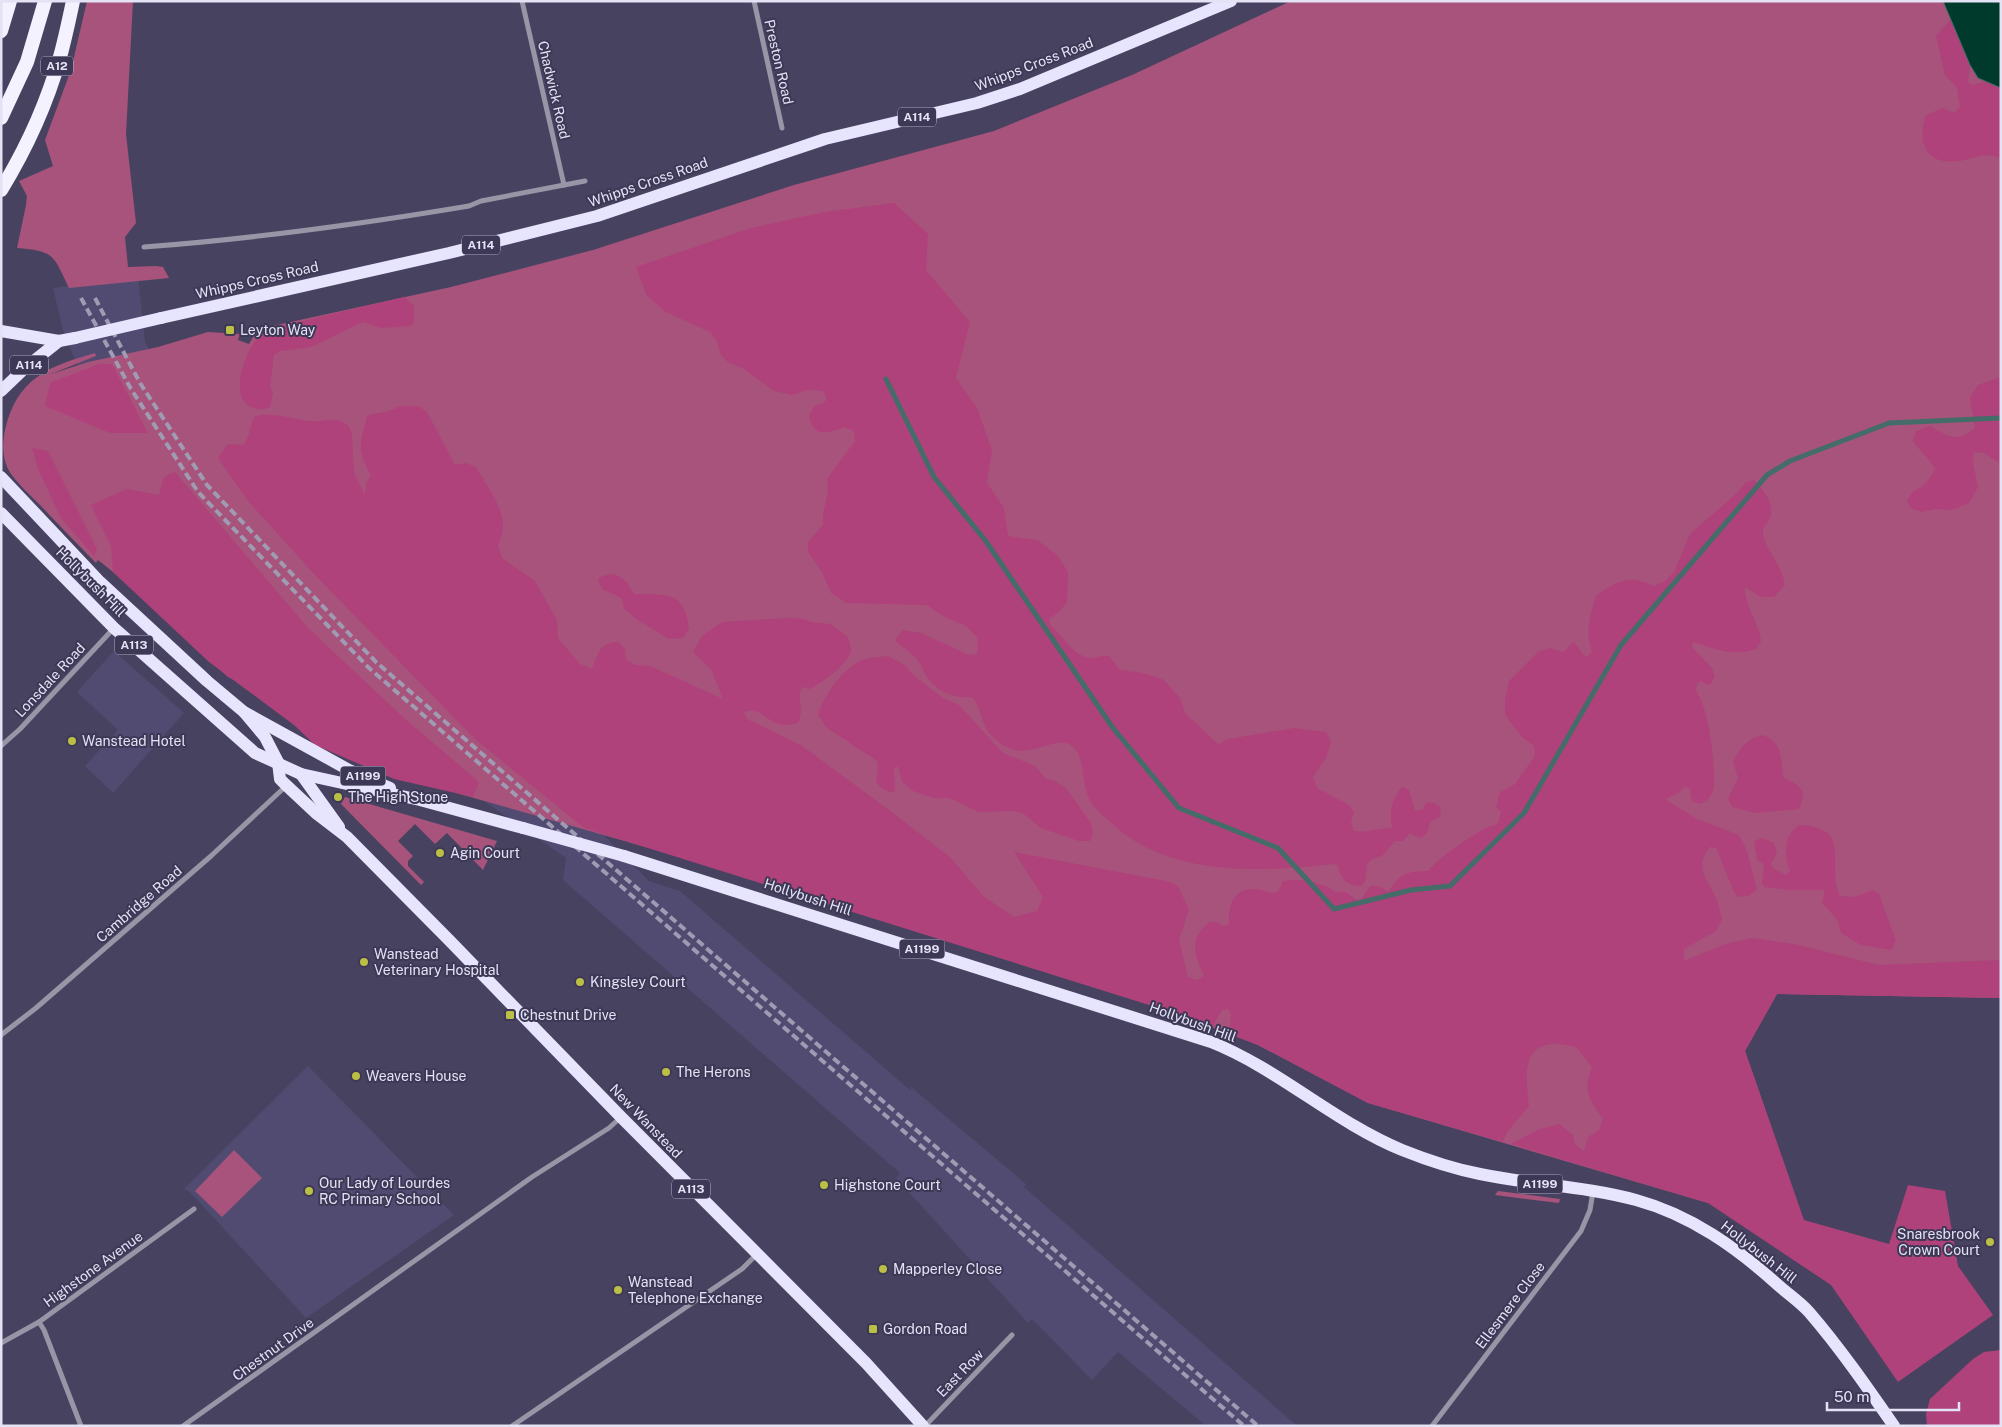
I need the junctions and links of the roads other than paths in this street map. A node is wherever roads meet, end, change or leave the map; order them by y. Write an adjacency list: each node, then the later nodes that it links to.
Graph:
1 (10, 1): 7 (highway)
2 (45, 1): 8 (highway, A12)
3 (73, 1): 12 (highway, A12)
4 (522, 1): 11 (street, Chadwick Road)
5 (754, 1): 9 (street, Preston Road)
6 (1231, 1): 15 (main road, Whipps Cross Road / A114, bridge)
7 (1, 31)
8 (1, 118)
9 (782, 128)
10 (585, 181): 11 (street, Whipps Cross Road)
11 (564, 184): 13 (street, Whipps Cross Road)
12 (1, 190)
13 (144, 247)
14 (1, 331): 15 (main road, Whipps Cross Road / A114)
15 (59, 342): 16 (main road, Whipps Cross Road / A114)
16 (1, 391)
17 (1, 477): 20 (main road, Hollybush Hill / A113)
18 (1, 513): 19 (main road, Hollybush Hill / A113)
19 (114, 628): 21 (street, Lonsdale Road); 22 (main road, Hollybush Hill / A113)
20 (244, 712): 22 (main road, Hollybush Hill / A113); 25 (main road, Hollybush Hill / A1199)
21 (1, 746)
22 (278, 762): 23 (main road, Hollybush Hill / A1199); 24 (main road, New Wanstead / A113)
23 (302, 774): 25 (main road, Hollybush Hill / A1199); 26 (main road, New Wanstead / A113)
24 (286, 785): 26 (main road, New Wanstead / A113); 27 (street, Cambridge Road)
25 (420, 800): 29 (main road, Hollybush Hill / A1199, bridge)
26 (347, 837): 28 (main road, New Wanstead / A113)
27 (1, 1035)
28 (620, 1117): 31 (main road, New Wanstead / A113); 36 (street, Chestnut Drive)
29 (1593, 1191): 39 (street, Ellesmere Close); 40 (main road, Hollybush Hill / A1199)
30 (194, 1210): 32 (street, Highstone Avenue)
31 (756, 1255): 37 (street); 38 (main road, New Wanstead / A113)
32 (38, 1322): 34 (street, Highstone Avenue); 35 (street)
33 (1012, 1335): 38 (street, East Row)
34 (1, 1343)
35 (81, 1426)
36 (183, 1426)
37 (512, 1426)
38 (924, 1426)
39 (1432, 1426)
40 (1894, 1426)

